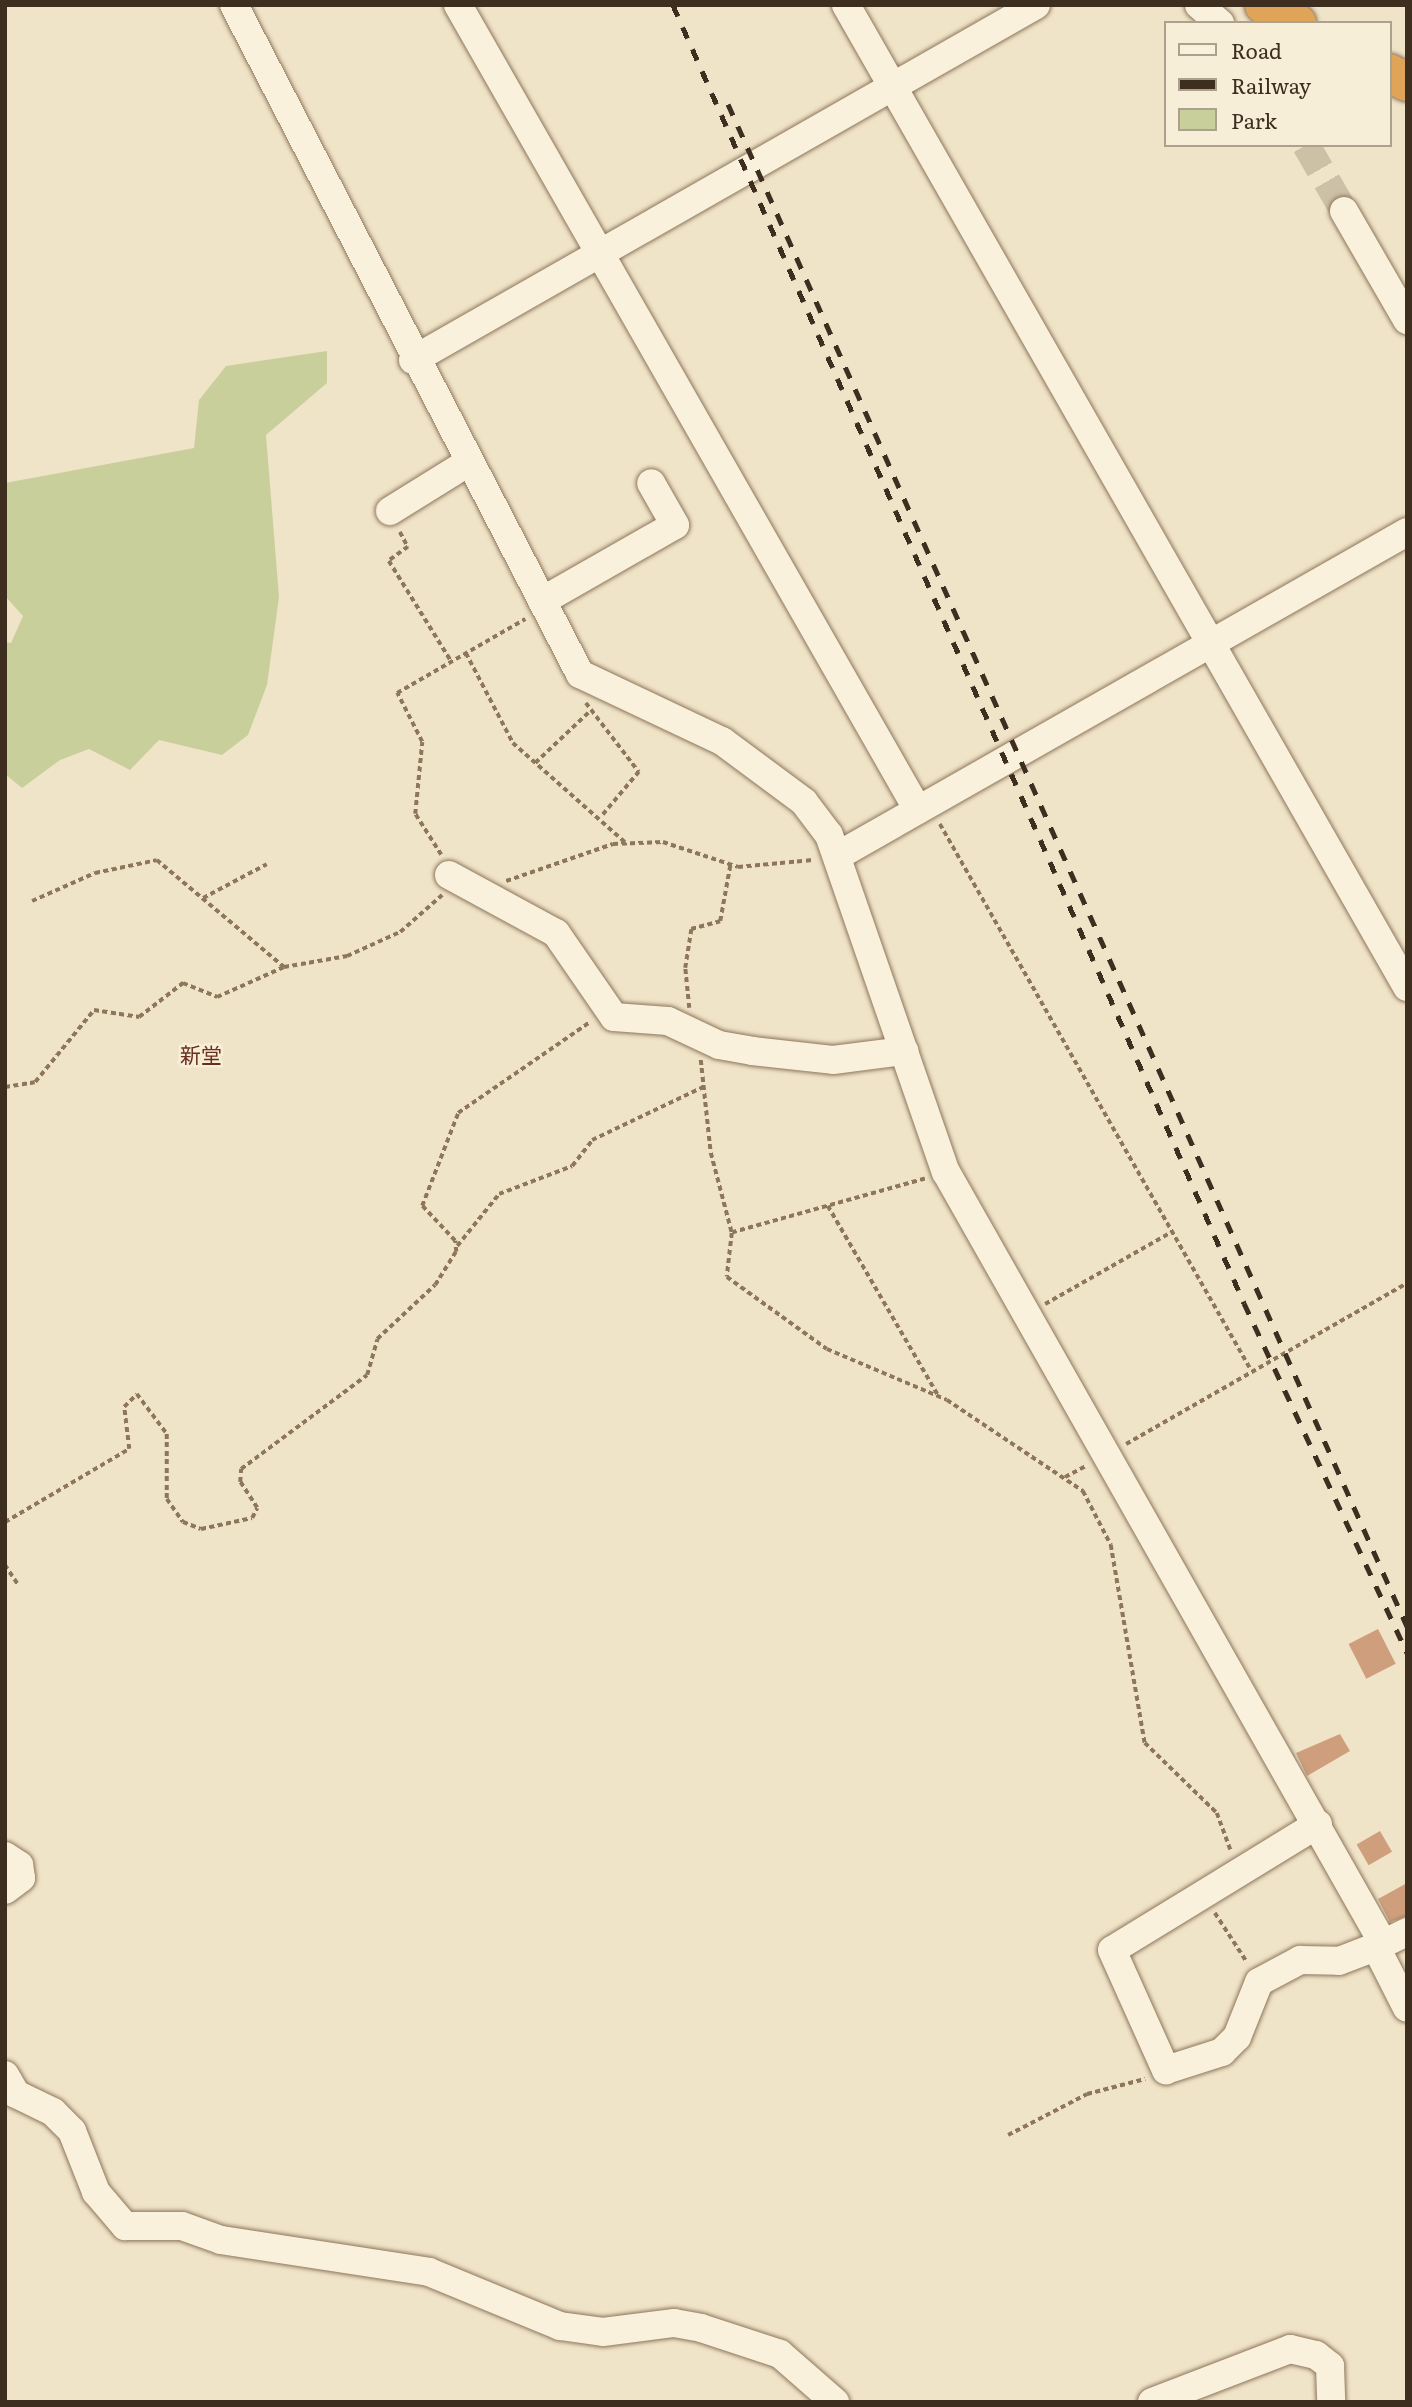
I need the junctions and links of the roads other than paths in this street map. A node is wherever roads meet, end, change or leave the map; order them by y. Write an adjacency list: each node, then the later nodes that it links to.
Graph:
1 (234, 5): 15 (street)
2 (458, 5): 13 (street)
3 (846, 5): 11 (street)
4 (1036, 5): 11 (street)
5 (1199, 5): 7 (street)
6 (1265, 5): 8 (highway)
7 (1218, 21)
8 (1293, 21)
9 (1391, 73): 10 (highway)
10 (1407, 82)
11 (893, 88): 13 (street); 21 (street)
12 (1344, 211): 14 (street)
13 (598, 256): 15 (street); 22 (street)
14 (1407, 320)
15 (413, 360): 16 (street)
16 (467, 463): 18 (street); 20 (street)
17 (651, 482): 20 (street)
18 (390, 511)
19 (1407, 532): 21 (street)
20 (543, 604): 23 (street)
21 (1211, 643): 22 (street); 25 (street)
22 (924, 807): 23 (street)
23 (839, 855): 26 (street)
24 (452, 877): 26 (street)
25 (1407, 987)
26 (904, 1051): 27 (street)
27 (1318, 1824): 30 (street); 30 (street)
28 (5, 1856): 29 (street)
29 (5, 1890)
30 (1389, 1941): 31 (street)
31 (1407, 2008)
32 (5, 2075): 33 (street)
33 (835, 2402)
34 (1152, 2402): 35 (street)
35 (1331, 2402)

